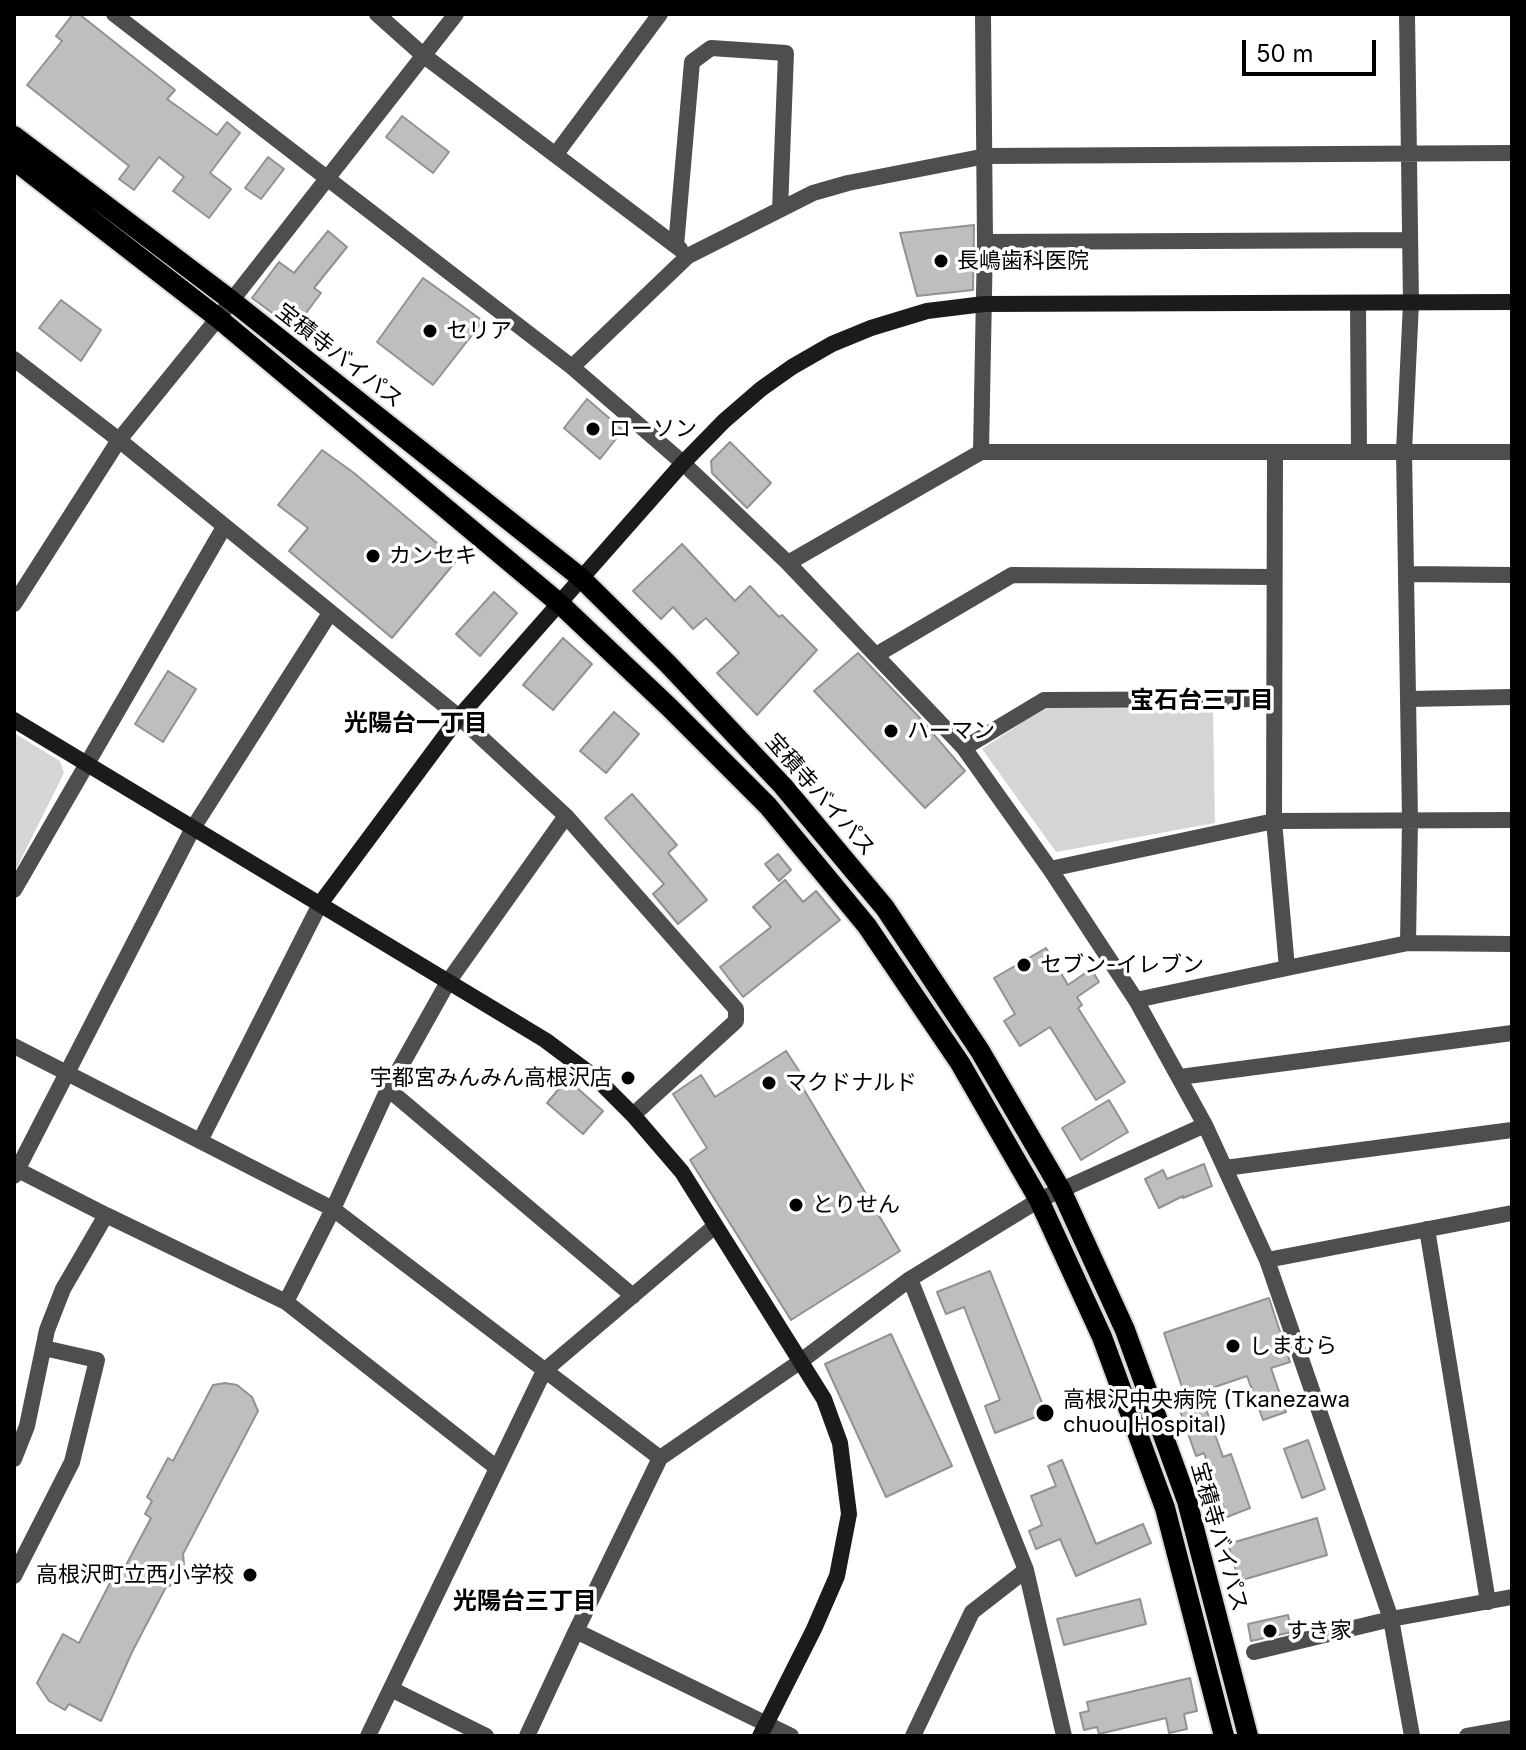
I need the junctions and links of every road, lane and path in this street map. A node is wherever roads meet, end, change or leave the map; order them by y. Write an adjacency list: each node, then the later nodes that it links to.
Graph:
1 (114, 14): 14 (street)
2 (377, 14): 7 (street)
3 (456, 14): 7 (street)
4 (660, 14): 10 (street)
5 (983, 14): 12 (street)
6 (1407, 14): 11 (street)
7 (423, 55): 10 (street); 14 (street)
8 (14, 136): 19 (main road, 宝積寺バイパス)
9 (1512, 153): 11 (street)
10 (556, 154): 18 (street)
11 (1410, 154): 12 (street); 16 (street)
12 (986, 156): 15 (street); 17 (street)
13 (14, 160): 24 (main road, 宝積寺バイパス)
14 (325, 178): 19 (street); 26 (street)
15 (780, 210): 18 (street); 18 (street)
16 (1408, 240): 17 (street); 22 (street)
17 (985, 242): 23 (street)
18 (682, 251): 26 (street)
19 (232, 301): 24 (street); 38 (main road, 宝積寺バイパス)
20 (1512, 302): 22 (street)
21 (1358, 303): 22 (street); 23 (street); 28 (street)
22 (1411, 303): 29 (street)
23 (984, 304): 30 (street); 33 (street)
24 (218, 318): 27 (street); 40 (main road, 宝積寺バイパス)
25 (14, 359): 27 (street)
26 (572, 367): 33 (street)
27 (119, 440): 34 (street); 41 (street)
28 (1359, 451): 29 (street); 31 (street)
29 (1404, 451): 32 (street); 36 (street)
30 (981, 452): 31 (street); 35 (street)
31 (1275, 452): 39 (street)
32 (1512, 452)
33 (683, 463): 35 (street); 38 (street)
34 (224, 527): 42 (street); 50 (street)
35 (788, 563): 43 (street)
36 (1407, 574): 37 (street); 46 (street)
37 (1512, 575)
38 (580, 577): 40 (street); 75 (main road, 宝積寺バイパス)
39 (1274, 577): 43 (street); 45 (street)
40 (559, 603): 47 (street); 76 (main road, 宝積寺バイパス)
41 (14, 604)
42 (330, 613): 47 (street); 55 (street)
43 (876, 655): 49 (street)
44 (1512, 697): 46 (street)
45 (1274, 699): 49 (street); 54 (street)
46 (1409, 699): 52 (street)
47 (459, 717): 51 (street); 58 (street)
48 (14, 720): 50 (street)
49 (964, 748): 56 (street)
50 (85, 764): 55 (street); 57 (street)
51 (566, 816): 62 (street); 69 (street)
52 (1410, 820): 53 (street); 54 (street); 59 (street)
53 (1512, 820)
54 (1274, 821): 56 (street); 61 (street)
55 (193, 828): 58 (street); 66 (street)
56 (1050, 869): 63 (street)
57 (14, 890)
58 (320, 904): 62 (street); 72 (street)
59 (1408, 943): 60 (street); 61 (street)
60 (1512, 944)
61 (1287, 968): 63 (street)
62 (448, 982): 68 (street); 69 (street)
63 (1136, 1000): 67 (street)
64 (1512, 1033): 67 (street)
65 (14, 1046): 66 (street)
66 (66, 1073): 72 (street); 74 (street)
67 (1180, 1077): 70 (street)
68 (388, 1089): 77 (street); 84 (street)
69 (633, 1115): 80 (street)
70 (1205, 1125): 73 (street); 75 (street)
71 (1512, 1130): 73 (street)
72 (200, 1141): 77 (street)
73 (1225, 1168): 82 (street)
74 (15, 1171): 79 (street)
75 (1061, 1190): 76 (street); 109 (main road, 宝積寺バイパス)
76 (1039, 1200): 83 (street); 108 (main road, 宝積寺バイパス)
77 (333, 1209): 85 (street); 88 (street)
78 (1512, 1213): 81 (street)
79 (106, 1215): 85 (street); 86 (street)
80 (715, 1226): 84 (street); 87 (street)
81 (1427, 1229): 82 (street); 95 (street)
82 (1267, 1260): 96 (street)
83 (910, 1279): 87 (street); 92 (street)
84 (633, 1296): 88 (street)
85 (286, 1302): 91 (street)
86 (44, 1348): 90 (street); 93 (street)
87 (801, 1361): 89 (street); 101 (street)
88 (544, 1371): 89 (street); 91 (street)
89 (660, 1458): 97 (street)
90 (14, 1459)
91 (497, 1468): 99 (street)
92 (1026, 1570): 106 (street); 107 (street)
93 (14, 1576)
94 (1512, 1597): 95 (street)
95 (1488, 1602): 96 (street)
96 (1391, 1619): 98 (street); 110 (street)
97 (576, 1631): 101 (street); 104 (street)
98 (1254, 1652)
99 (391, 1689): 102 (street); 103 (street)
100 (1512, 1728): 111 (street)
101 (763, 1730): 105 (street)
102 (368, 1736)
103 (486, 1736)
104 (527, 1736)
105 (791, 1736)
106 (913, 1736)
107 (1064, 1736)
108 (1224, 1736)
109 (1248, 1736)
110 (1412, 1736)
111 (1467, 1736)

